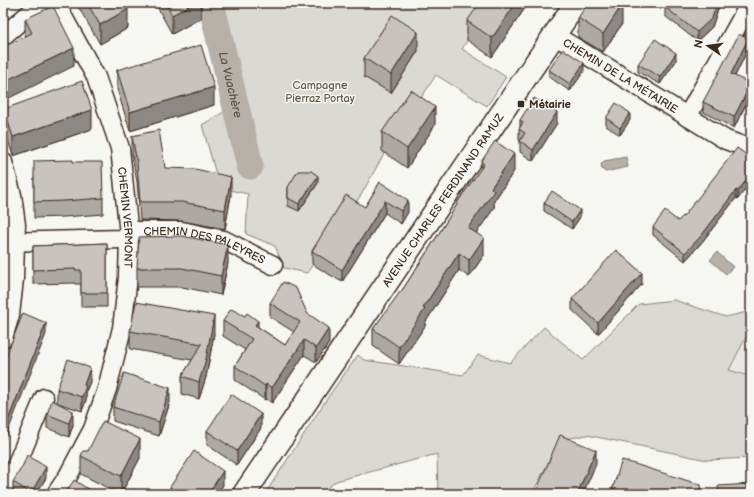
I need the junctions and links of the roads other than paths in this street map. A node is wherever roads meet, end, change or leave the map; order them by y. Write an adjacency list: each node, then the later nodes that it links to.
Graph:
1 (576, 3): 3 (street, AVENUE CHARLES FERDINAND RAMUZ)
2 (750, 3): 5 (street, CHEMIN DE LA MÉTAIRIE)
3 (554, 35): 5 (street, CHEMIN DE LA MÉTAIRIE); 15 (street, AVENUE CHARLES FERDINAND RAMUZ)
4 (3, 36): 8 (street, CHEMIN VERMONT)
5 (687, 117): 6 (street, CHEMIN DE LA MÉTAIRIE)
6 (751, 149)
7 (3, 162): 9 (street)
8 (129, 235): 9 (street, CHEMIN DES PALEYRES); 10 (street, CHEMIN DES PALEYRES); 14 (street, CHEMIN VERMONT)
9 (9, 242): 11 (street)
10 (273, 265)
11 (3, 338)
12 (44, 398): 13 (street)
13 (3, 489)
14 (56, 494)
15 (244, 494)

